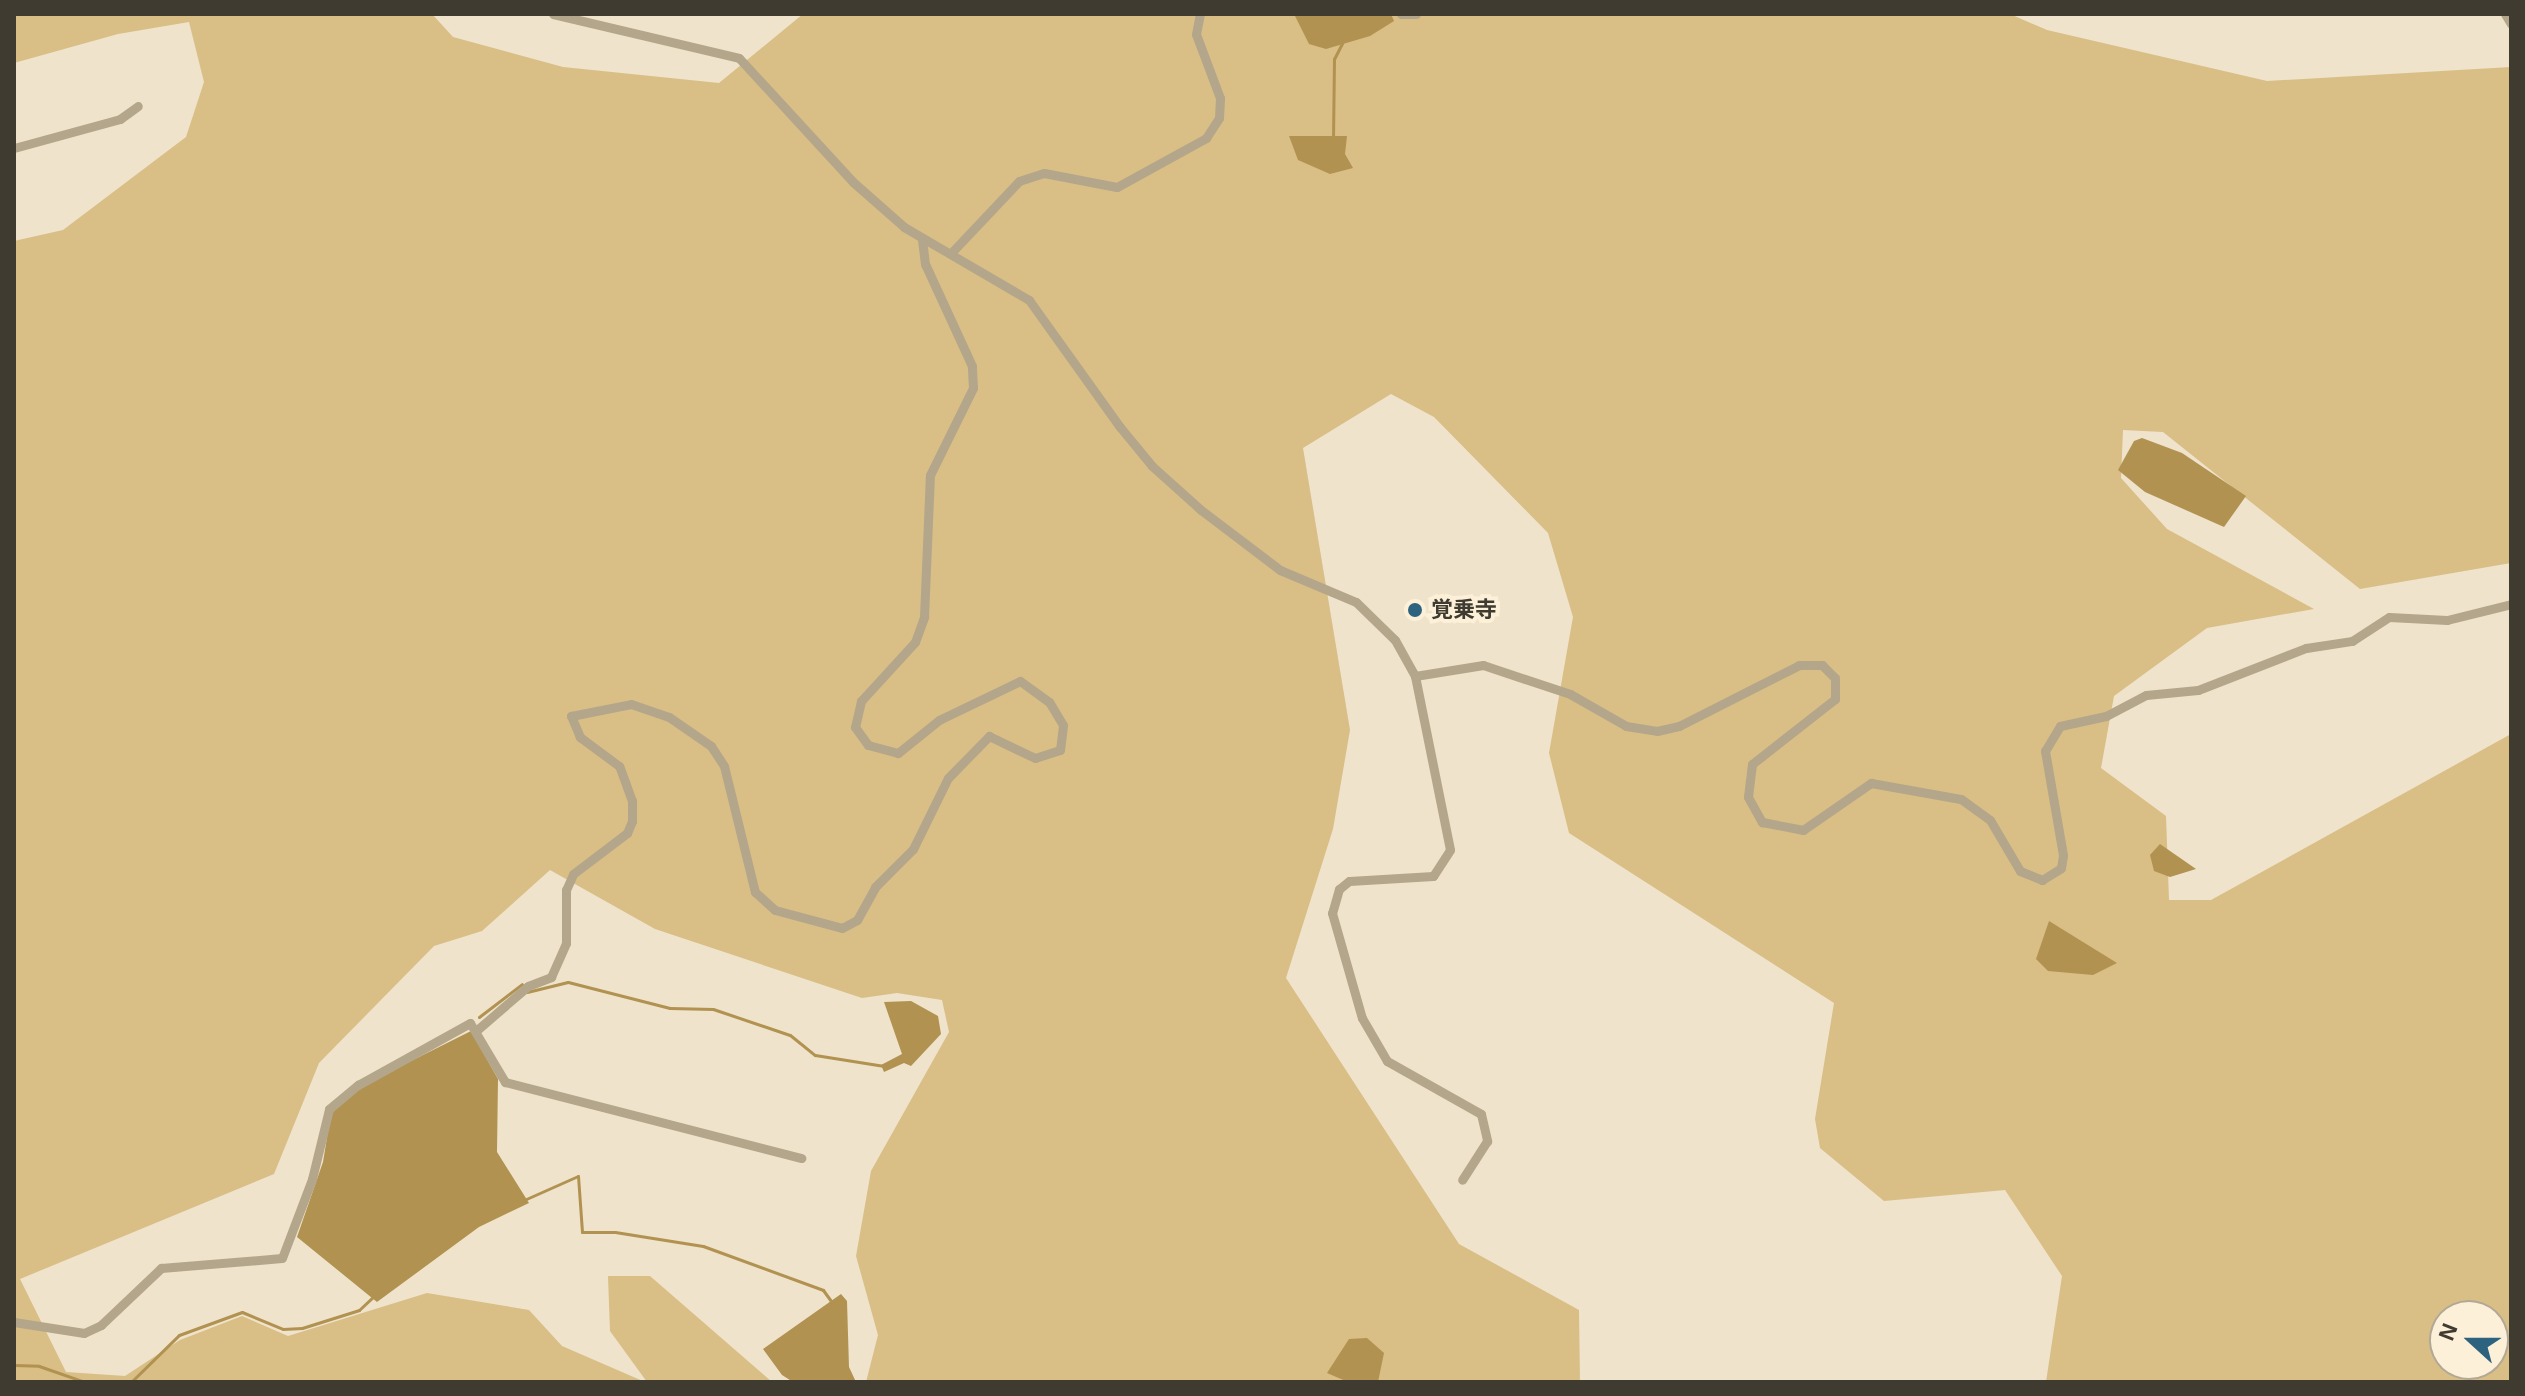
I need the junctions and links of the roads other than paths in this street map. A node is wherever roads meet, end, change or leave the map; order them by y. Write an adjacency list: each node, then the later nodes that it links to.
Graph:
1 (553, 14): 6 (street)
2 (1200, 14): 11 (street)
3 (1401, 14): 4 (street)
4 (1416, 14)
5 (2505, 14): 7 (street)
6 (615, 20): 10 (street)
7 (2511, 24)
8 (138, 106): 9 (street)
9 (14, 148)
10 (922, 239): 11 (street); 14 (street)
11 (951, 253): 13 (street)
12 (2511, 604): 13 (street)
13 (1415, 676): 16 (street)
14 (477, 1030): 15 (street); 17 (street)
15 (801, 1158)
16 (1462, 1180)
17 (14, 1322)

